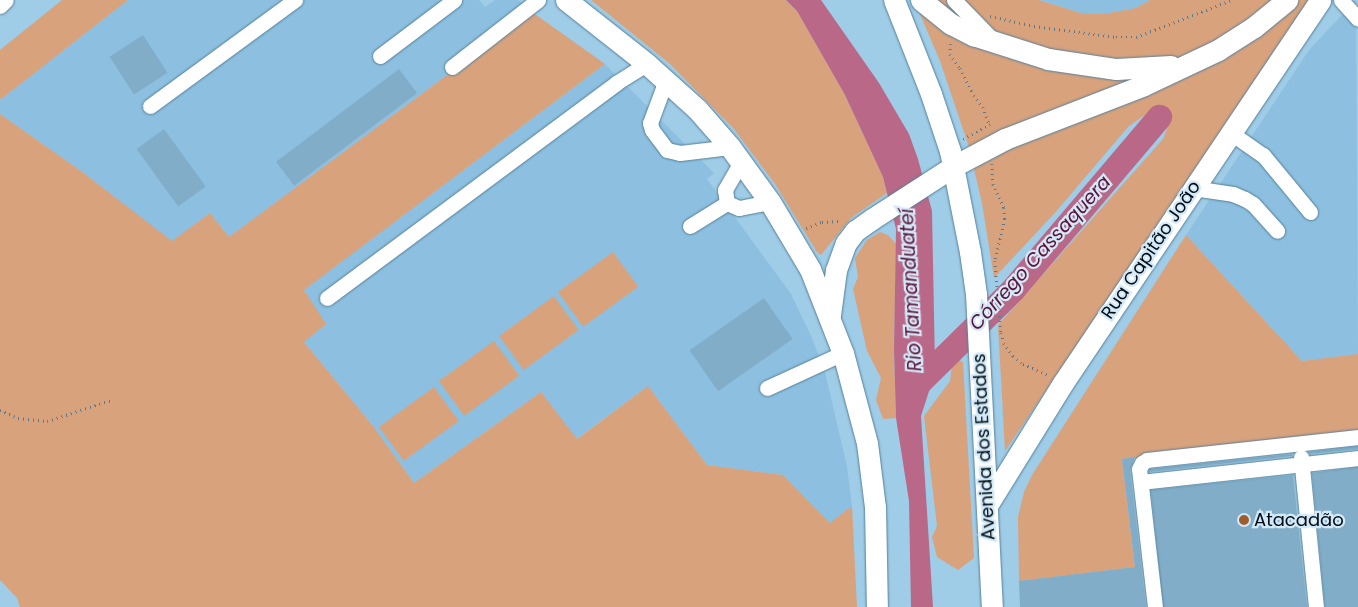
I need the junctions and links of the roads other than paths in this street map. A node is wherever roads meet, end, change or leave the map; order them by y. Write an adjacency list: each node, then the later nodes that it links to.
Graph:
1 (6, 0): 12 (street)
2 (295, 0): 20 (street)
3 (454, 0): 15 (street)
4 (538, 0): 18 (street)
5 (566, 0): 16 (highway)
6 (894, 0): 23 (highway, Avenida dos Estados)
7 (921, 0): 14 (highway)
8 (954, 0): 14 (street)
9 (1287, 0): 17 (highway)
10 (1320, 0): 21 (highway, Rua Capitão João)
11 (1342, 0): 13 (street)
12 (0, 6)
13 (1358, 19)
14 (997, 44): 17 (highway)
15 (380, 56)
16 (647, 64): 19 (highway); 30 (street)
17 (1189, 64): 23 (highway)
18 (452, 67)
19 (666, 80): 22 (highway); 22 (street)
20 (150, 106)
21 (1231, 133): 24 (highway, Rua Capitão João); 27 (street)
22 (736, 154): 25 (highway); 26 (street)
23 (951, 157): 31 (highway); 39 (highway, Avenida dos Estados)
24 (1193, 188): 29 (street); 39 (highway, Rua Capitão João)
25 (770, 202): 26 (street); 31 (highway)
26 (727, 203): 28 (street)
27 (1310, 212)
28 (690, 226)
29 (1277, 231)
30 (327, 298)
31 (830, 316): 32 (highway)
32 (844, 353): 33 (street); 40 (highway)
33 (767, 388)
34 (1358, 437): 35 (street)
35 (1299, 444): 37 (street); 38 (street)
36 (1358, 458): 37 (street)
37 (1302, 465): 38 (street); 43 (street)
38 (1141, 482): 42 (street)
39 (988, 504): 41 (highway, Avenida dos Estados)
40 (877, 607)
41 (992, 607)
42 (1155, 607)
43 (1316, 607)

